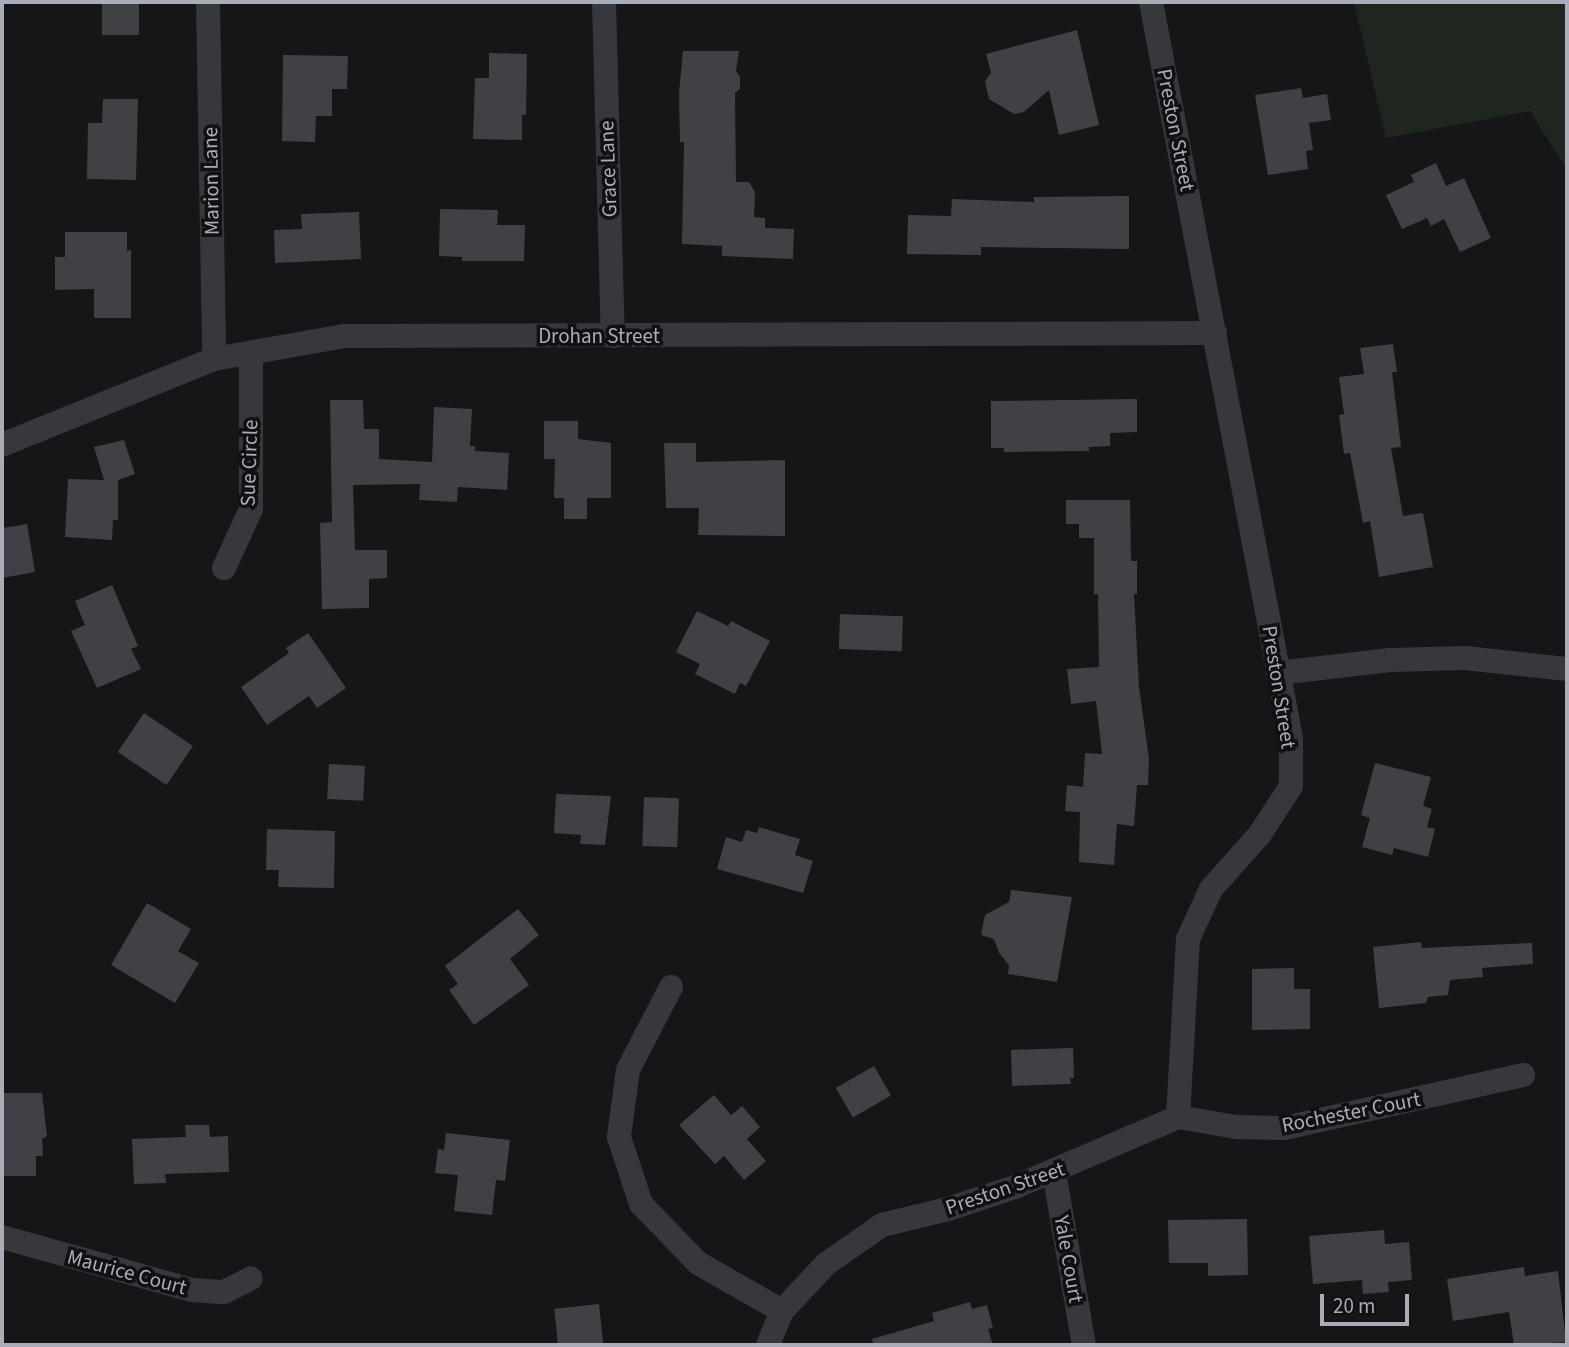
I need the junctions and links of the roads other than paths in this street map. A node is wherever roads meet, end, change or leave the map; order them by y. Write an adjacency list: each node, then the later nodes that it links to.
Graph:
1 (208, 2): 7 (street, Marion Lane)
2 (604, 2): 5 (street, Grace Lane)
3 (1151, 2): 4 (street, Preston Street)
4 (1215, 333): 5 (street, Drohan Street); 11 (street, Preston Street)
5 (613, 336): 6 (street, Drohan Street)
6 (251, 354): 7 (street, Drohan Street); 9 (street, Sue Circle)
7 (214, 359): 8 (street, Drohan Street)
8 (2, 445)
9 (224, 568)
10 (1567, 669): 11 (street)
11 (1278, 673): 14 (street, Preston Street)
12 (671, 987): 18 (street)
13 (1523, 1075): 14 (street, Rochester Court)
14 (1178, 1117): 15 (street, Preston Street)
15 (1054, 1172): 18 (street, Preston Street); 20 (street, Yale Court)
16 (2, 1237): 17 (street, Maurice Court)
17 (251, 1278)
18 (782, 1311): 19 (street, Preston Street)
19 (768, 1345)
20 (1084, 1345)

